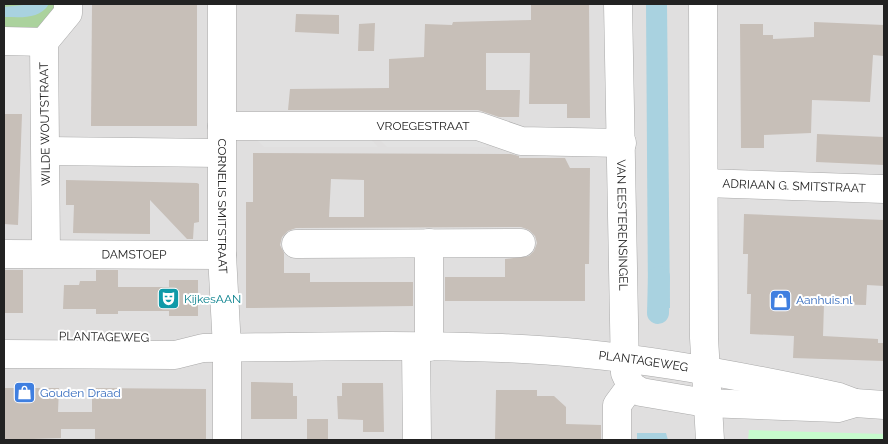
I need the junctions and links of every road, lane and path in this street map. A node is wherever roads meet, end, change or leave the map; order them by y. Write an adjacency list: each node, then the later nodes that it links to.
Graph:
1 (68, 4): 6 (street)
2 (222, 4): 7 (street, CORNELIS SMITSTRAAT)
3 (618, 4): 8 (street, VAN EESTERENSINGEL)
4 (703, 4): 11 (street)
5 (4, 42): 6 (street)
6 (44, 42): 9 (street, WILDE WOUTSTRAAT)
7 (222, 126): 8 (street, VROEGESTRAAT); 10 (street, CORNELIS SMITSTRAAT)
8 (622, 143): 23 (street, VAN EESTERENSINGEL)
9 (46, 151): 10 (street); 16 (street, WILDE WOUTSTRAAT)
10 (221, 153): 18 (street, CORNELIS SMITSTRAAT)
11 (704, 183): 12 (street, ADRIAAN G. SMITSTRAAT); 24 (street)
12 (884, 189)
13 (429, 243): 14 (street); 15 (street); 20 (street)
14 (296, 244)
15 (521, 244)
16 (46, 253): 17 (street, DAMSTOEP); 18 (street, DAMSTOEP)
17 (4, 254)
18 (222, 255): 21 (street, CORNELIS SMITSTRAAT)
19 (4, 336): 21 (street, PLANTAGEWEG)
20 (422, 347): 21 (street, PLANTAGEWEG); 23 (street, PLANTAGEWEG); 30 (street)
21 (215, 348): 22 (street, PLANTAGEWEG); 29 (street, CORNELIS SMITSTRAAT)
22 (4, 354)
23 (624, 359): 24 (street, PLANTAGEWEG); 25 (street, VAN EESTERENSINGEL)
24 (705, 370): 26 (street); 27 (street, PLANTAGEWEG)
25 (631, 386): 26 (street, PLANTAGEWEG); 31 (street)
26 (706, 403): 27 (street, PLANTAGEWEG); 32 (street)
27 (855, 403): 28 (street, PLANTAGEWEG)
28 (884, 405)
29 (227, 440)
30 (417, 440)
31 (617, 440)
32 (710, 440)

